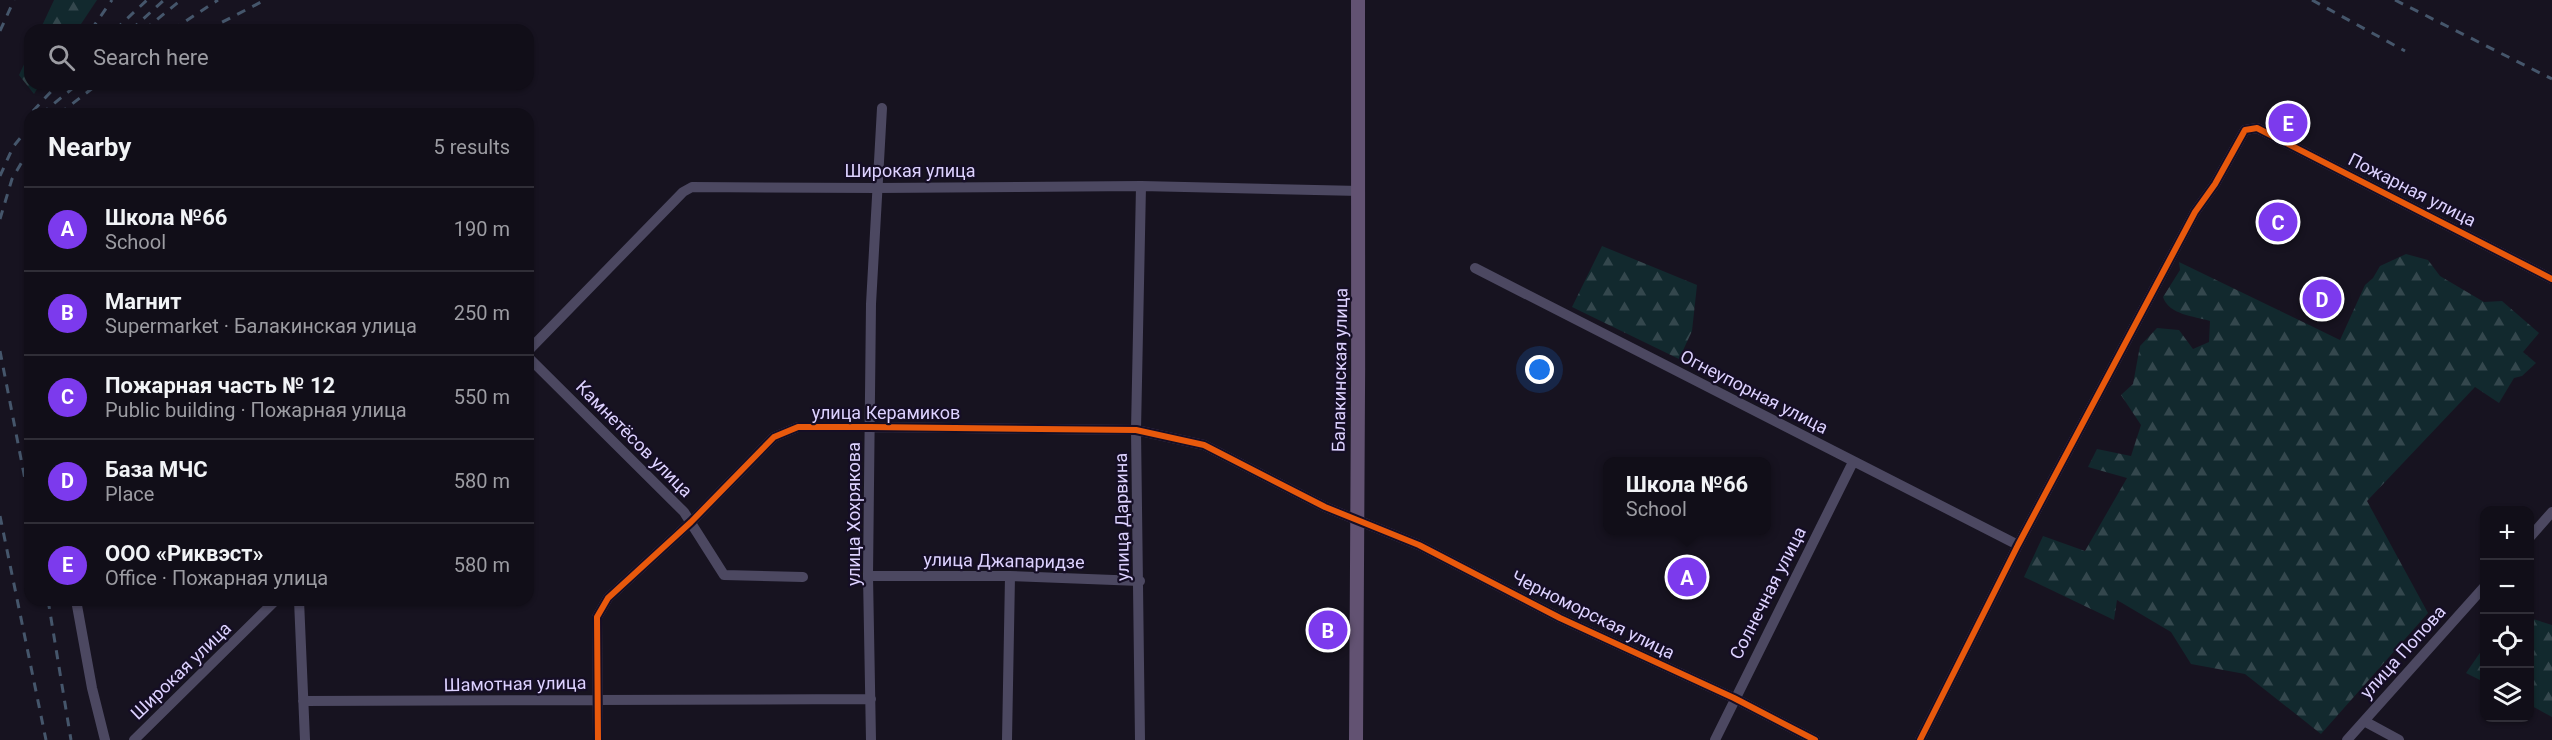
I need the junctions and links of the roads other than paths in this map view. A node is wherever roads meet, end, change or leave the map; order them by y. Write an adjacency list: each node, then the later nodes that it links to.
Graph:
1 (1359, 0): 5 (main road, Балакинская улица)
2 (882, 108): 4 (street, улица Хохрякова)
3 (1141, 186): 4 (street, Широкая улица); 5 (street, Широкая улица); 11 (street, улица Дарвина)
4 (877, 188): 8 (street, Широкая улица); 10 (street, улица Хохрякова)
5 (1360, 191): 14 (main road, Балакинская улица)
6 (1475, 268): 12 (street, Огнеупорная улица)
7 (2552, 279): 17 (street, Пожарная улица)
8 (534, 345)
9 (534, 363): 15 (street, Камнетёсов улица)
10 (870, 427): 11 (street, улица Керамиков); 15 (street, улица Керамиков); 18 (street, улица Хохрякова)
11 (1136, 430): 14 (street, улица Керамиков); 21 (street, улица Дарвина)
12 (1854, 462): 17 (street, Огнеупорная улица); 26 (street, Солнечная улица)
13 (2552, 512): 16 (street)
14 (1356, 520): 26 (street, Черноморская улица); 38 (main road, Балакинская улица)
15 (691, 522): 20 (street, Камнетёсов улица); 28 (street, улица Керамиков)
16 (2534, 532)
17 (2018, 545): 41 (street)
18 (868, 576): 19 (street, улица Джапаридзе); 27 (street, улица Хохрякова)
19 (1010, 576): 21 (street, улица Джапаридзе); 36 (street)
20 (803, 577)
21 (1140, 580): 37 (street, улица Дарвина)
22 (2480, 591): 30 (street, улица Попова)
23 (77, 606): 31 (street)
24 (270, 606): 32 (street, Широкая улица)
25 (299, 606): 29 (street)
26 (1734, 698): 39 (street, Солнечная улица); 40 (street, Черноморская улица)
27 (871, 699): 28 (street, Шамотная улица); 35 (street, улица Хохрякова)
28 (598, 700): 29 (street, Шамотная улица); 34 (street, улица Керамиков)
29 (303, 701): 33 (street)
30 (2364, 721): 42 (street, улица Попова); 43 (street)
31 (105, 740)
32 (134, 740)
33 (305, 740)
34 (598, 740)
35 (871, 740)
36 (1007, 740)
37 (1140, 740)
38 (1356, 740)
39 (1714, 740)
40 (1815, 740)
41 (1920, 740)
42 (2347, 740)
43 (2399, 740)

